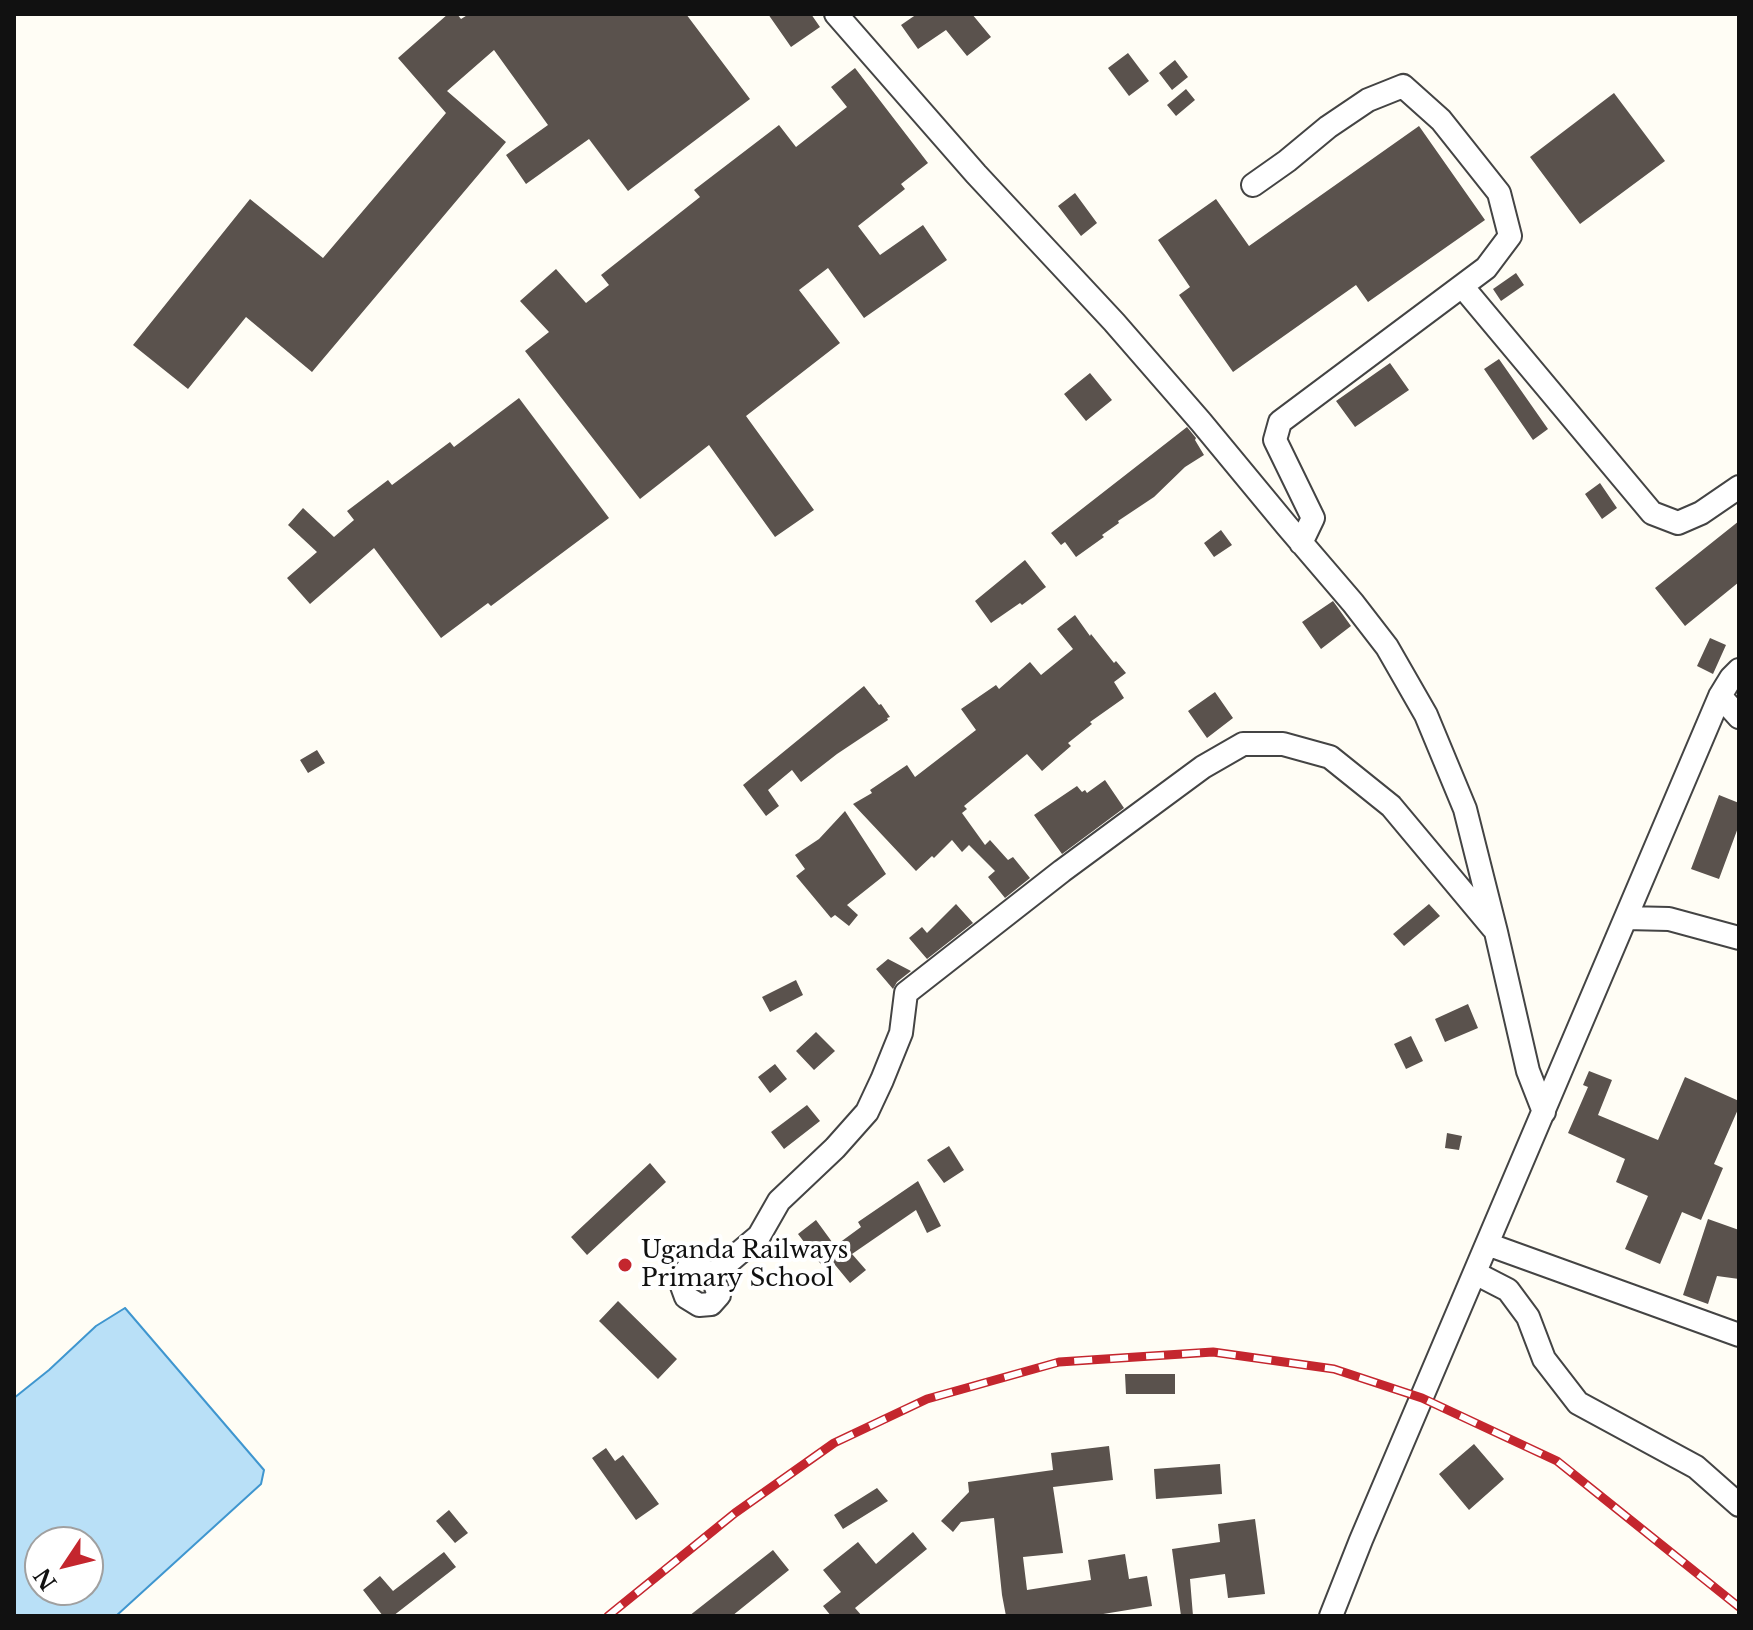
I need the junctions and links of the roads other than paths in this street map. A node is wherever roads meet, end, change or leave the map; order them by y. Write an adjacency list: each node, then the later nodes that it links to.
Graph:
1 (836, 14): 5 (street)
2 (1253, 185): 3 (street)
3 (1462, 286): 4 (street); 5 (street)
4 (1739, 487)
5 (1301, 543): 10 (street)
6 (1739, 670): 7 (street)
7 (1720, 696): 8 (street); 9 (street)
8 (1739, 717)
9 (1626, 918): 11 (street); 12 (street)
10 (1496, 932): 12 (street); 15 (street)
11 (1739, 938)
12 (1544, 1112): 13 (street)
13 (1487, 1244): 14 (street); 16 (street)
14 (1475, 1273): 17 (street); 18 (street)
15 (712, 1276)
16 (1739, 1335)
17 (1739, 1505)
18 (1331, 1616)

